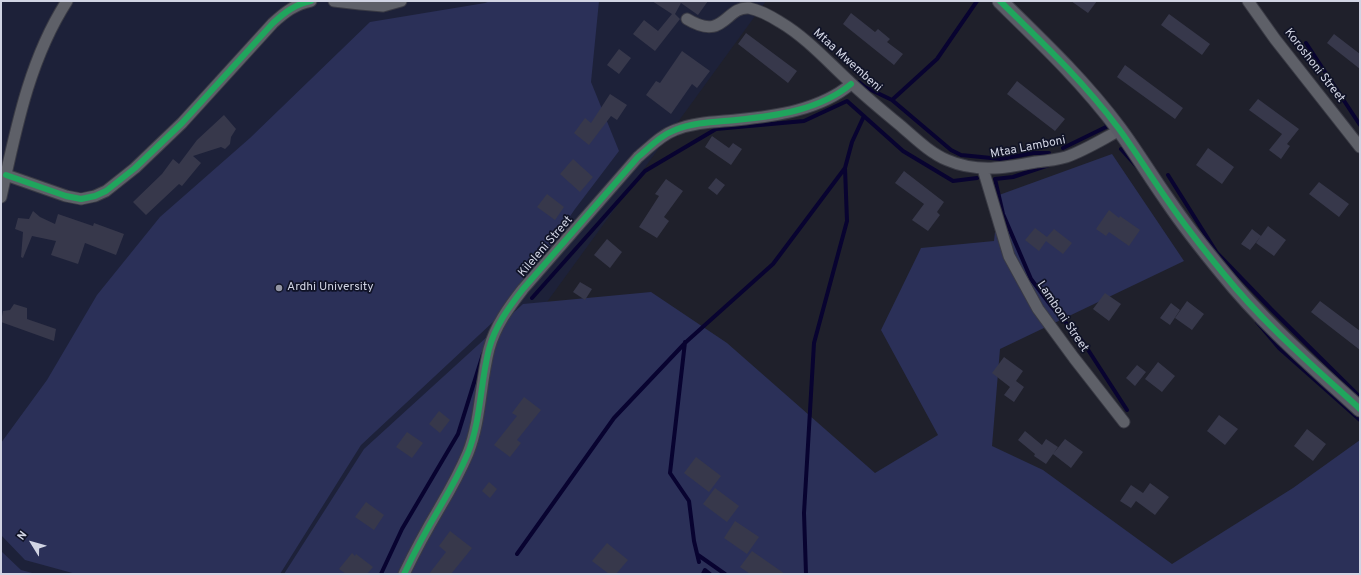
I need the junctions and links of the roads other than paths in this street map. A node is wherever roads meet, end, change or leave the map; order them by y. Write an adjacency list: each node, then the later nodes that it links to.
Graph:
1 (67, 1): 12 (street)
2 (311, 1): 12 (street)
3 (334, 1): 4 (street)
4 (401, 1)
5 (1000, 1): 9 (street)
6 (1248, 1): 10 (street, Koroshoni Street)
7 (687, 20): 8 (street, Mtaa Mwembeni)
8 (851, 84): 11 (street, Mtaa Mwembeni); 16 (street, Kileleni Street)
9 (1120, 130): 11 (street, Mtaa Lamboni); 14 (street)
10 (1360, 146)
11 (984, 169): 15 (street, Lamboni Street)
12 (6, 175): 13 (street)
13 (1, 197)
14 (1360, 409)
15 (1124, 422)
16 (404, 574)

